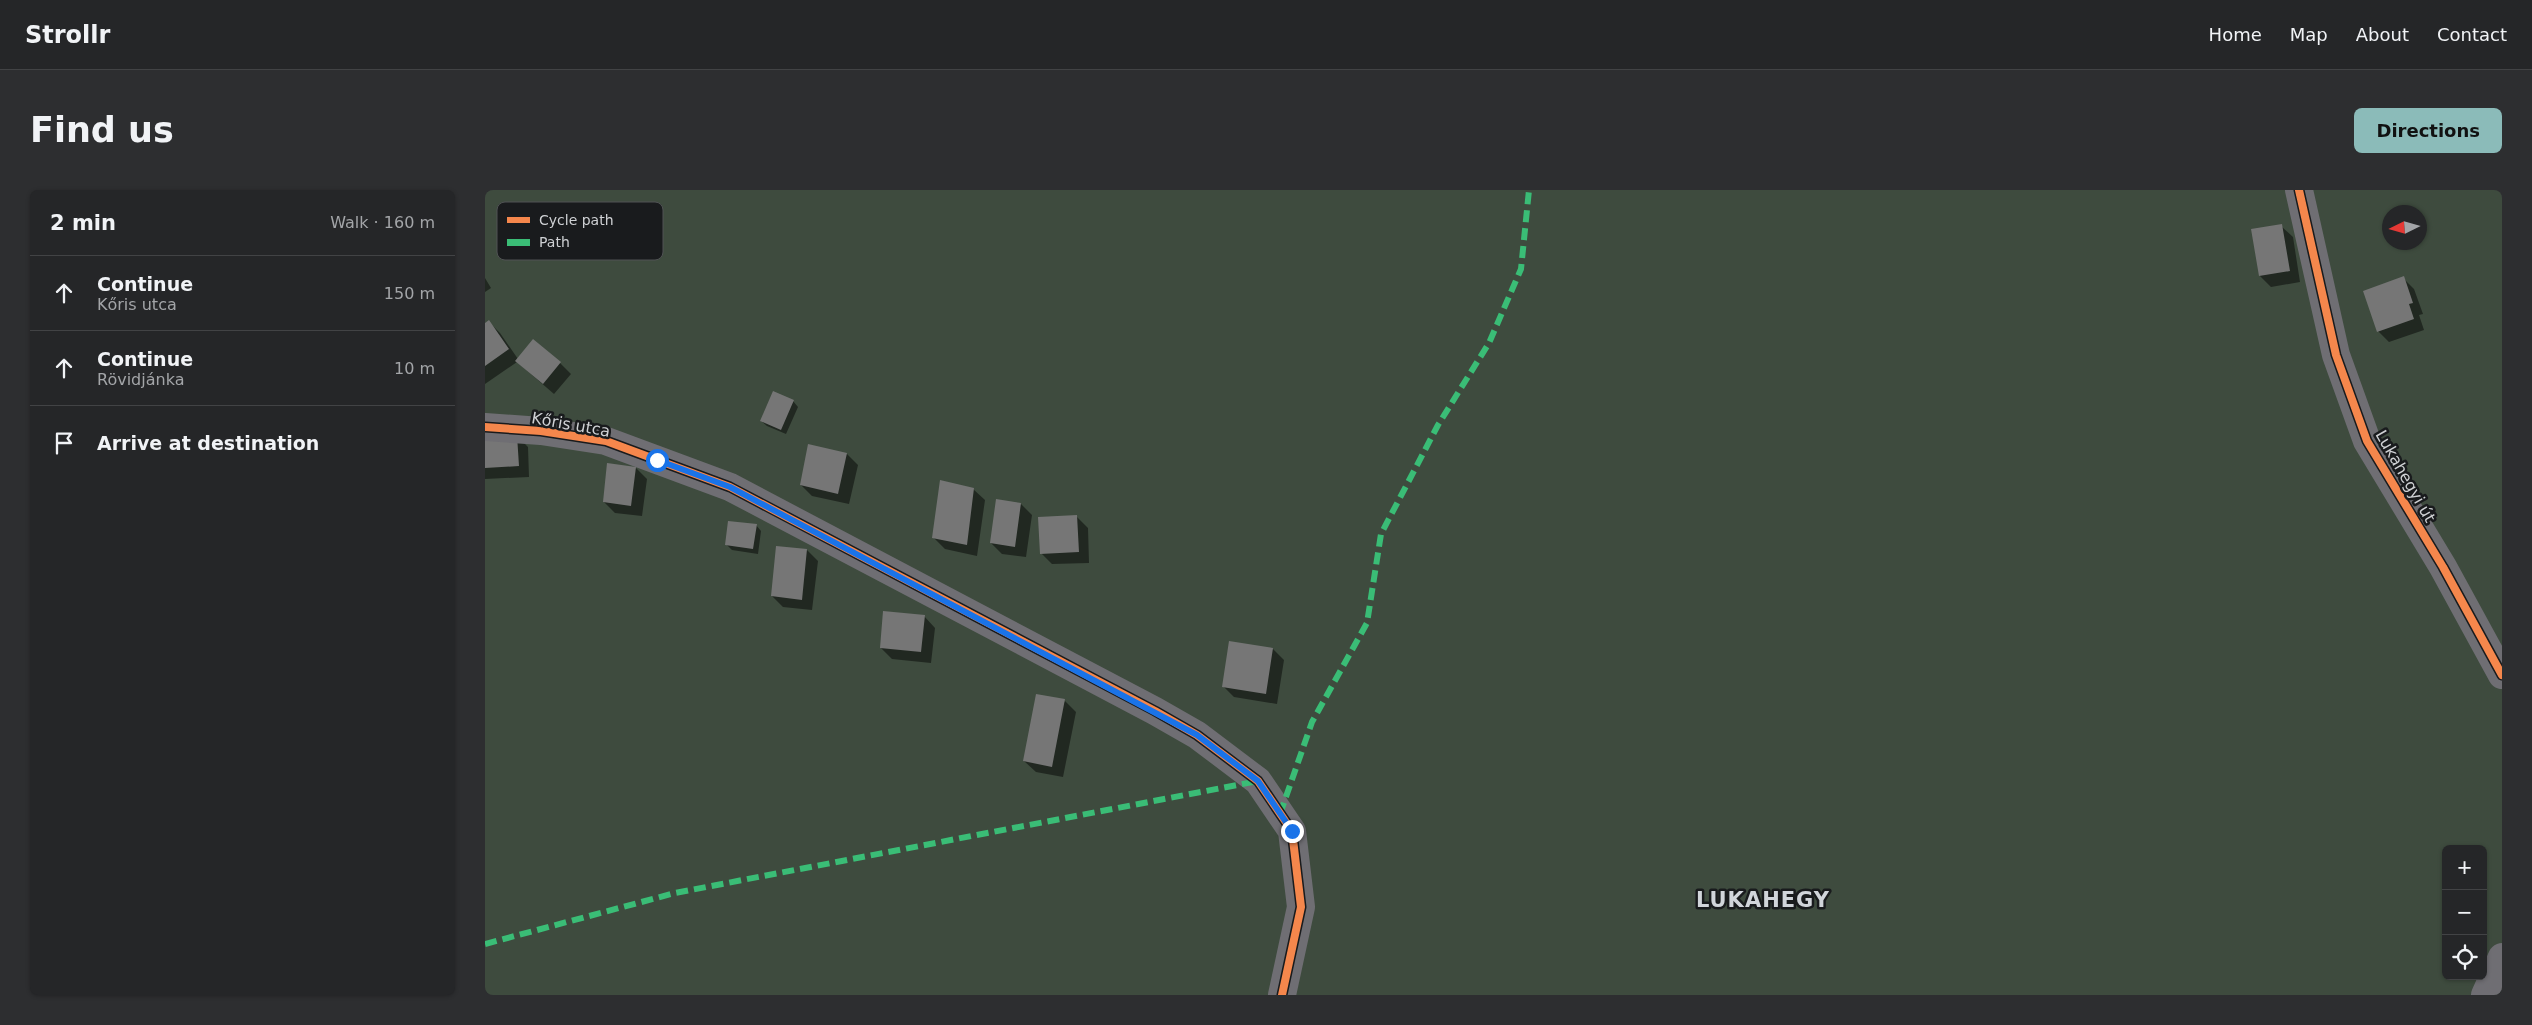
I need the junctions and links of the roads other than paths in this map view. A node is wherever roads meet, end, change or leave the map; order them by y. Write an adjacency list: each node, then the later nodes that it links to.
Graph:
1 (2299, 190): 3 (street, Lukahegyi út)
2 (485, 427): 5 (street, Kőris utca)
3 (2502, 675)
4 (2502, 957): 6 (street)
5 (1282, 995)
6 (2485, 995)

